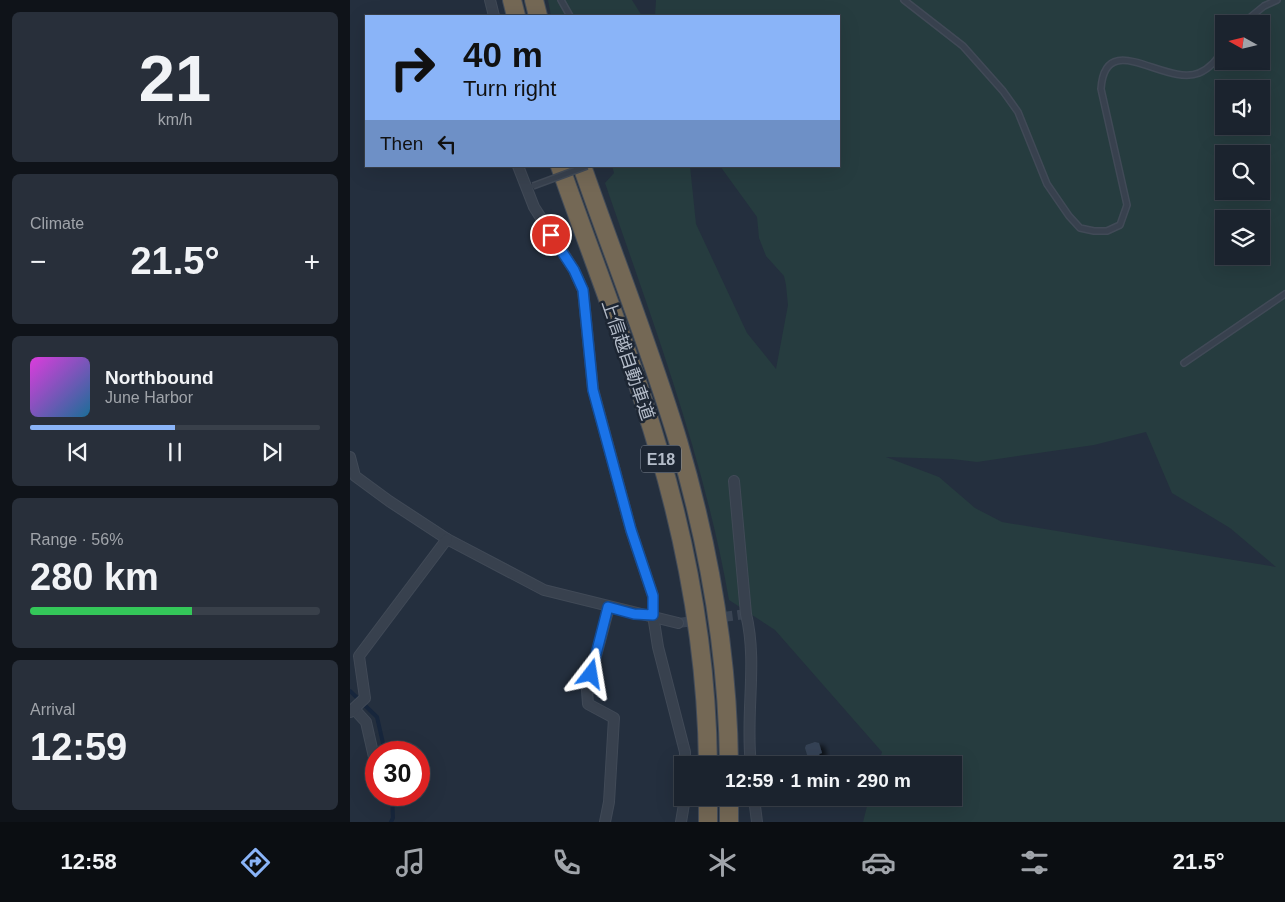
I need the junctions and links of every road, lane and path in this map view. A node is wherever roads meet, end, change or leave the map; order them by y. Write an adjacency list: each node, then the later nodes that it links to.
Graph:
1 (490, 0): 7 (street)
2 (512, 0): 8 (highway)
3 (534, 0): 9 (highway)
4 (561, 0): 10 (lane)
5 (904, 0): 12 (lane)
6 (1277, 0): 11 (lane)
7 (494, 15)
8 (516, 15)
9 (538, 15)
10 (569, 15)
11 (1253, 15)
12 (1215, 62)
13 (519, 167): 17 (street)
14 (560, 167): 30 (highway, 上信越自動車道 / E18)
15 (582, 167): 31 (highway, 上信越自動車道 / E18)
16 (584, 167): 17 (lane, bridge)
17 (530, 187): 25 (street)
18 (1285, 294): 19 (lane)
19 (1184, 363)
20 (350, 457): 21 (street)
21 (350, 462): 23 (street)
22 (734, 481): 32 (street)
23 (447, 539): 24 (street); 27 (street)
24 (608, 607): 25 (street); 37 (street)
25 (653, 615): 26 (street); 29 (street)
26 (678, 623)
27 (352, 711): 28 (street)
28 (370, 741)
29 (685, 756)
30 (708, 756)
31 (729, 756)
32 (749, 756)
33 (683, 806): 38 (street)
34 (708, 806): 39 (highway)
35 (730, 806): 40 (highway)
36 (755, 806): 41 (street)
37 (604, 822)
38 (680, 822)
39 (708, 822)
40 (729, 822)
41 (758, 822)

